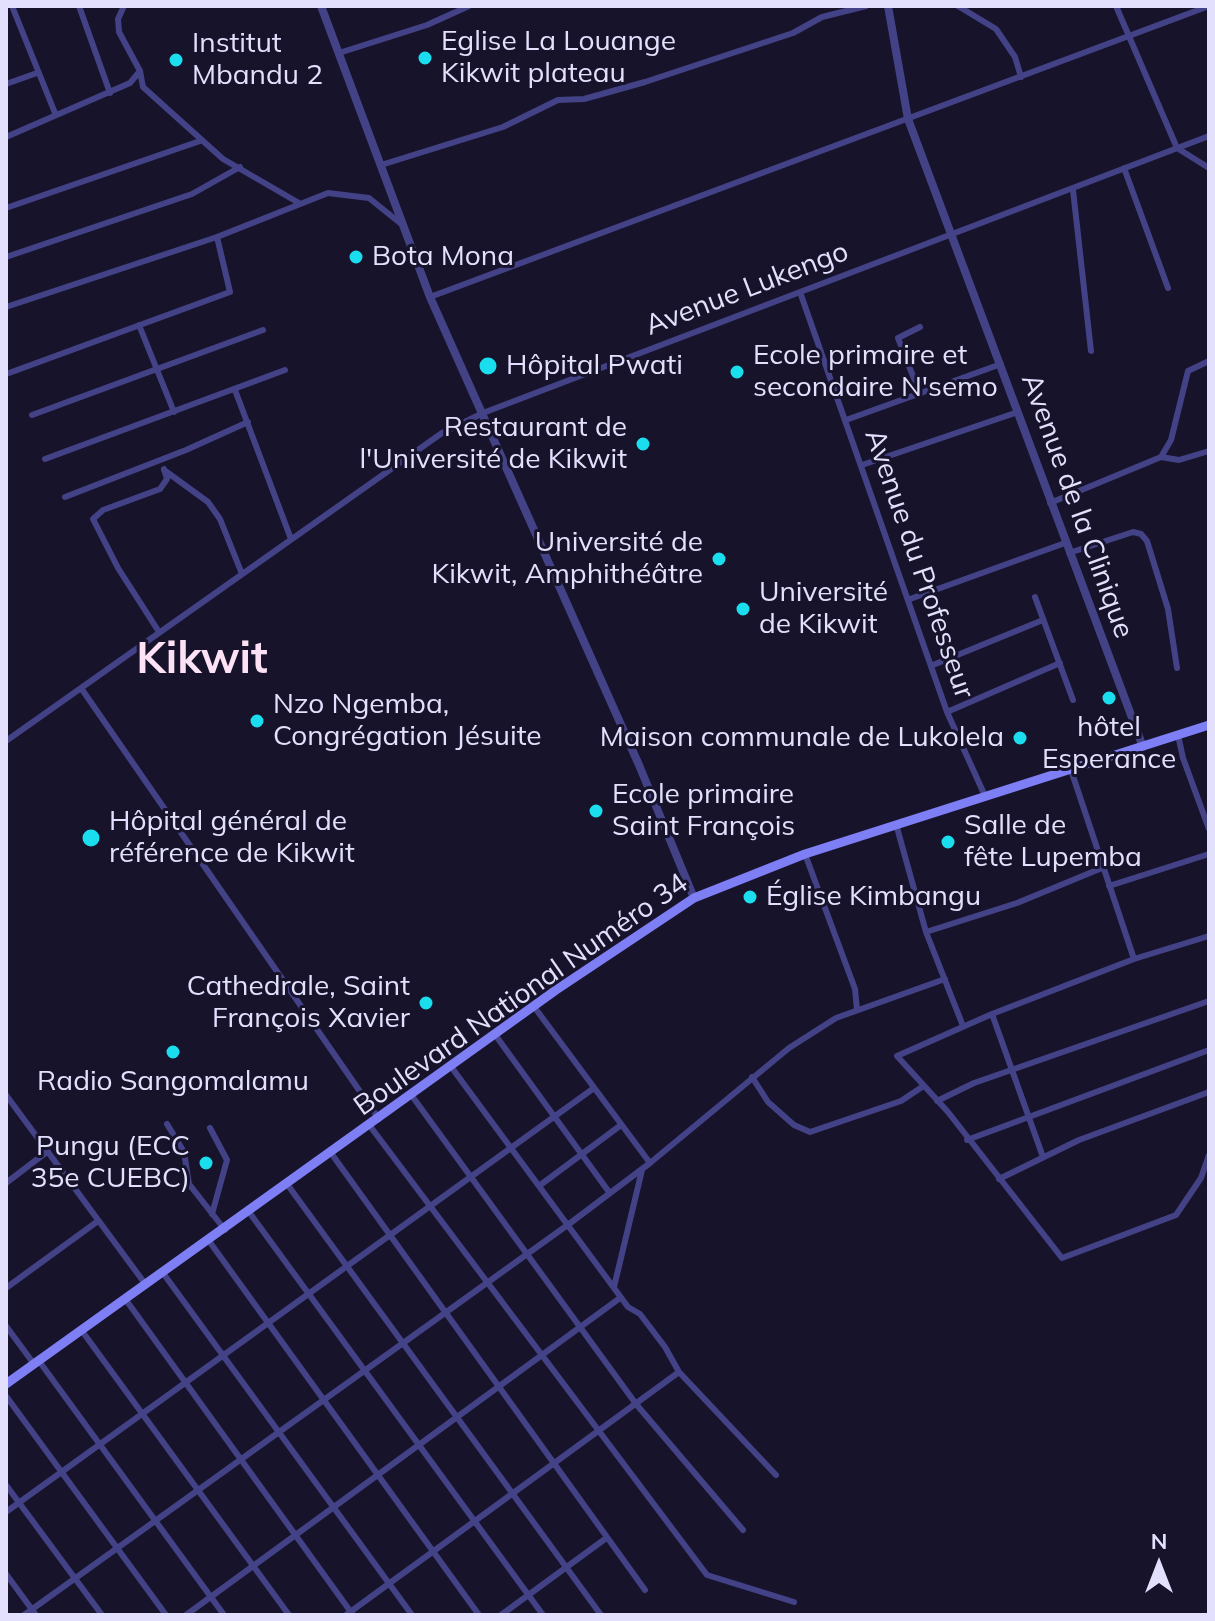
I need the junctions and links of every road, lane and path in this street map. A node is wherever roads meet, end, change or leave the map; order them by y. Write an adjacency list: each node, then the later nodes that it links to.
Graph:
1 (12, 6): 11 (street)
2 (79, 6): 19 (street)
3 (124, 6): 15 (street)
4 (321, 6): 14 (street)
5 (469, 6): 14 (street)
6 (866, 6): 26 (street)
7 (888, 6): 21 (street, Avenue de la Clinique)
8 (958, 6): 17 (street)
9 (1116, 6): 13 (street)
10 (1209, 6): 13 (street)
11 (15, 15): 12 (street); 16 (street)
12 (6, 18)
13 (1131, 35): 17 (street); 25 (street)
14 (339, 53): 26 (street)
15 (140, 71): 19 (street); 24 (street)
16 (37, 73): 18 (street); 20 (street)
17 (1021, 77): 21 (street)
18 (6, 84)
19 (110, 93): 20 (street)
20 (55, 113): 23 (street)
21 (908, 119): 34 (street, Avenue de la Clinique); 39 (street)
22 (1209, 136): 25 (street, Avenue Lukengo)
23 (6, 137)
24 (200, 141): 27 (street); 32 (street)
25 (1177, 148): 28 (street, Avenue Lukengo); 29 (street)
26 (381, 165): 33 (street)
27 (240, 167): 31 (street); 36 (street)
28 (1124, 168): 30 (street, Avenue Lukengo); 37 (street)
29 (1209, 168)
30 (1073, 190): 34 (street, Avenue Lukengo); 44 (street)
31 (299, 203): 33 (street); 35 (street)
32 (6, 208)
33 (404, 227): 39 (street)
34 (951, 235): 38 (street, Avenue Lukengo); 46 (street, Avenue de la Clinique)
35 (217, 237): 40 (street); 41 (street)
36 (6, 257)
37 (1168, 288)
38 (800, 292): 54 (street, Avenue Lukengo); 56 (street, Avenue du Professeur)
39 (430, 297): 54 (street)
40 (6, 307)
41 (139, 325): 47 (street); 49 (street)
42 (920, 327): 51 (street)
43 (263, 330): 47 (street)
44 (1091, 351)
45 (1209, 361): 59 (street)
46 (1001, 364): 51 (street); 53 (street, Avenue de la Clinique)
47 (157, 369): 52 (street); 55 (street)
48 (285, 370): 50 (street)
49 (9, 373)
50 (235, 390): 52 (street); 57 (street)
51 (920, 394): 56 (street)
52 (174, 412): 60 (street)
53 (1018, 412): 62 (street); 65 (street, Avenue de la Clinique)
54 (483, 413): 66 (street, Avenue Lukengo); 92 (street)
55 (32, 415)
56 (846, 420): 62 (street, Avenue du Professeur)
57 (248, 422): 61 (street); 66 (street)
58 (1209, 451): 59 (street)
59 (1161, 457): 65 (street)
60 (45, 459)
61 (156, 462): 63 (street); 64 (street)
62 (862, 465): 71 (street, Avenue du Professeur)
63 (164, 469): 69 (street); 73 (street)
64 (65, 497)
65 (1050, 503): 67 (street, Avenue de la Clinique)
66 (291, 539): 69 (street, Avenue Lukengo)
67 (1065, 543): 68 (street, Avenue de la Clinique); 71 (street)
68 (1069, 553): 76 (street); 83 (street, Avenue de la Clinique)
69 (242, 574): 73 (street, Avenue Lukengo)
70 (1035, 597): 72 (street)
71 (910, 599): 75 (street, Avenue du Professeur)
72 (1043, 620): 74 (street); 75 (street)
73 (159, 632): 77 (street, Avenue Lukengo)
74 (1060, 663): 78 (street); 79 (street)
75 (933, 665): 79 (street, Avenue du Professeur)
76 (1177, 668)
77 (81, 688): 82 (street, Avenue Lukengo); 115 (street)
78 (1073, 700)
79 (947, 712): 85 (street, Avenue du Professeur)
80 (1209, 725): 81 (main road, Boulevard National Numéro 34)
81 (1178, 735): 83 (main road, Boulevard National Numéro 34); 87 (street)
82 (6, 741)
83 (1143, 747): 84 (main road, Boulevard National Numéro 34)
84 (1071, 770): 85 (main road, Boulevard National Numéro 34); 90 (street)
85 (985, 796): 86 (main road, Boulevard National Numéro 34)
86 (896, 824): 88 (main road, Boulevard National Numéro 34); 93 (street)
87 (1209, 829)
88 (805, 854): 92 (main road, Boulevard National Numéro 34); 99 (street)
89 (1209, 854): 91 (street)
90 (1102, 868): 91 (street); 93 (street)
91 (1109, 886): 95 (street)
92 (694, 898): 98 (main road, Boulevard National Numéro 34)
93 (926, 932): 96 (street)
94 (1209, 936): 95 (street)
95 (1134, 959): 100 (street)
96 (945, 979): 99 (street); 101 (street)
97 (1209, 1001): 105 (street)
98 (535, 1008): 102 (main road, Boulevard National Numéro 34); 108 (street)
99 (857, 1010): 106 (street)
100 (992, 1014): 101 (street); 105 (street)
101 (963, 1026): 107 (street)
102 (496, 1036): 104 (main road, Boulevard National Numéro 34); 113 (street)
103 (1209, 1050): 114 (street)
104 (452, 1068): 111 (main road, Boulevard National Numéro 34); 121 (street)
105 (1011, 1071): 112 (street); 114 (street)
106 (752, 1077): 107 (street); 127 (street)
107 (922, 1087): 112 (street)
108 (594, 1088): 113 (street); 117 (street)
109 (1209, 1092): 126 (street)
110 (6, 1095): 122 (street)
111 (412, 1096): 115 (main road, Boulevard National Numéro 34); 129 (street)
112 (937, 1101): 120 (street)
113 (554, 1115): 121 (street); 124 (street)
114 (1027, 1117): 120 (street); 126 (street)
115 (380, 1119): 118 (main road, Boulevard National Numéro 34)
116 (167, 1124): 137 (street)
117 (621, 1125): 124 (street); 127 (street)
118 (370, 1126): 123 (main road, Boulevard National Numéro 34); 135 (street)
119 (210, 1128): 137 (street)
120 (967, 1140): 130 (street)
121 (510, 1146): 129 (street); 133 (street)
122 (48, 1151): 131 (street); 138 (street)
123 (331, 1153): 132 (main road, Boulevard National Numéro 34); 141 (street)
124 (582, 1154): 133 (street); 134 (street)
125 (1209, 1155): 130 (street)
126 (1043, 1157): 130 (street)
127 (650, 1163): 128 (street)
128 (642, 1168): 134 (street); 148 (street)
129 (470, 1176): 135 (street); 143 (street)
130 (999, 1179)
131 (6, 1183)
132 (287, 1184): 136 (main road, Boulevard National Numéro 34); 144 (street)
133 (539, 1186): 139 (street)
134 (609, 1192): 139 (street)
135 (432, 1205): 141 (street); 146 (street)
136 (249, 1212): 140 (main road, Boulevard National Numéro 34); 150 (street)
137 (212, 1214): 140 (street)
138 (98, 1221): 147 (street); 149 (street)
139 (569, 1224): 143 (street); 148 (street)
140 (225, 1230): 142 (main road, Boulevard National Numéro 34)
141 (388, 1236): 144 (street); 153 (street)
142 (209, 1241): 145 (main road, Boulevard National Numéro 34); 154 (street)
143 (525, 1255): 146 (street); 156 (street)
144 (347, 1266): 150 (street); 158 (street)
145 (163, 1273): 147 (main road, Boulevard National Numéro 34); 159 (street)
146 (486, 1280): 153 (street); 160 (street)
147 (146, 1285): 152 (main road, Boulevard National Numéro 34)
148 (614, 1287): 151 (street)
149 (6, 1288)
150 (309, 1293): 154 (street); 162 (street)
151 (620, 1298): 156 (street); 163 (street)
152 (126, 1300): 157 (main road, Boulevard National Numéro 34); 164 (street)
153 (445, 1311): 158 (street); 166 (street)
154 (266, 1325): 159 (street); 168 (street)
155 (6, 1326): 161 (street)
156 (580, 1329): 160 (street); 169 (street)
157 (82, 1331): 161 (main road, Boulevard National Numéro 34); 170 (street)
158 (402, 1342): 162 (street); 171 (street)
159 (223, 1355): 164 (street); 172 (street)
160 (543, 1357): 166 (street); 173 (street)
161 (36, 1363): 165 (main road, Boulevard National Numéro 34); 174 (street)
162 (364, 1370): 168 (street); 175 (street)
163 (679, 1372): 169 (street); 179 (street)
164 (185, 1382): 170 (street); 176 (street)
165 (6, 1384)
166 (501, 1387): 171 (street); 177 (street)
167 (6, 1396): 178 (street)
168 (322, 1400): 172 (street); 180 (street)
169 (636, 1404): 173 (street); 189 (street)
170 (143, 1413): 174 (street); 182 (street)
171 (458, 1419): 175 (street); 183 (street)
172 (278, 1432): 176 (street); 185 (street)
173 (599, 1432): 177 (street); 202 (street)
174 (100, 1445): 178 (street); 187 (street)
175 (419, 1447): 180 (street); 188 (street)
176 (241, 1459): 182 (street); 190 (street)
177 (554, 1464): 183 (street); 191 (street)
178 (63, 1473): 184 (street); 192 (street)
179 (776, 1475)
180 (377, 1476): 185 (street); 193 (street)
181 (6, 1485): 184 (street)
182 (200, 1489): 187 (street); 194 (street)
183 (513, 1495): 188 (street); 195 (street)
184 (18, 1503): 186 (street); 197 (street)
185 (334, 1508): 190 (street); 198 (street)
186 (6, 1512)
187 (156, 1521): 192 (street); 201 (street)
188 (475, 1523): 193 (street); 200 (street)
189 (743, 1530)
190 (297, 1535): 194 (street); 204 (street)
191 (605, 1539): 195 (street); 199 (street)
192 (118, 1548): 197 (street); 207 (street)
193 (434, 1554): 198 (street); 212 (street)
194 (256, 1566): 201 (street); 210 (street)
195 (565, 1567): 200 (street); 215 (street)
196 (6, 1574): 203 (street)
197 (76, 1579): 203 (street); 206 (street)
198 (390, 1585): 204 (street); 211 (street)
199 (645, 1590)
200 (529, 1595): 213 (street); 214 (street)
201 (211, 1597): 208 (street); 209 (street)
202 (794, 1602)
203 (34, 1612): 205 (street)
204 (350, 1614)
205 (24, 1615)
206 (102, 1615)
207 (166, 1615)
208 (186, 1615)
209 (224, 1615)
210 (289, 1615)
211 (412, 1615)
212 (479, 1615)
213 (501, 1615)
214 (543, 1615)
215 (601, 1615)

